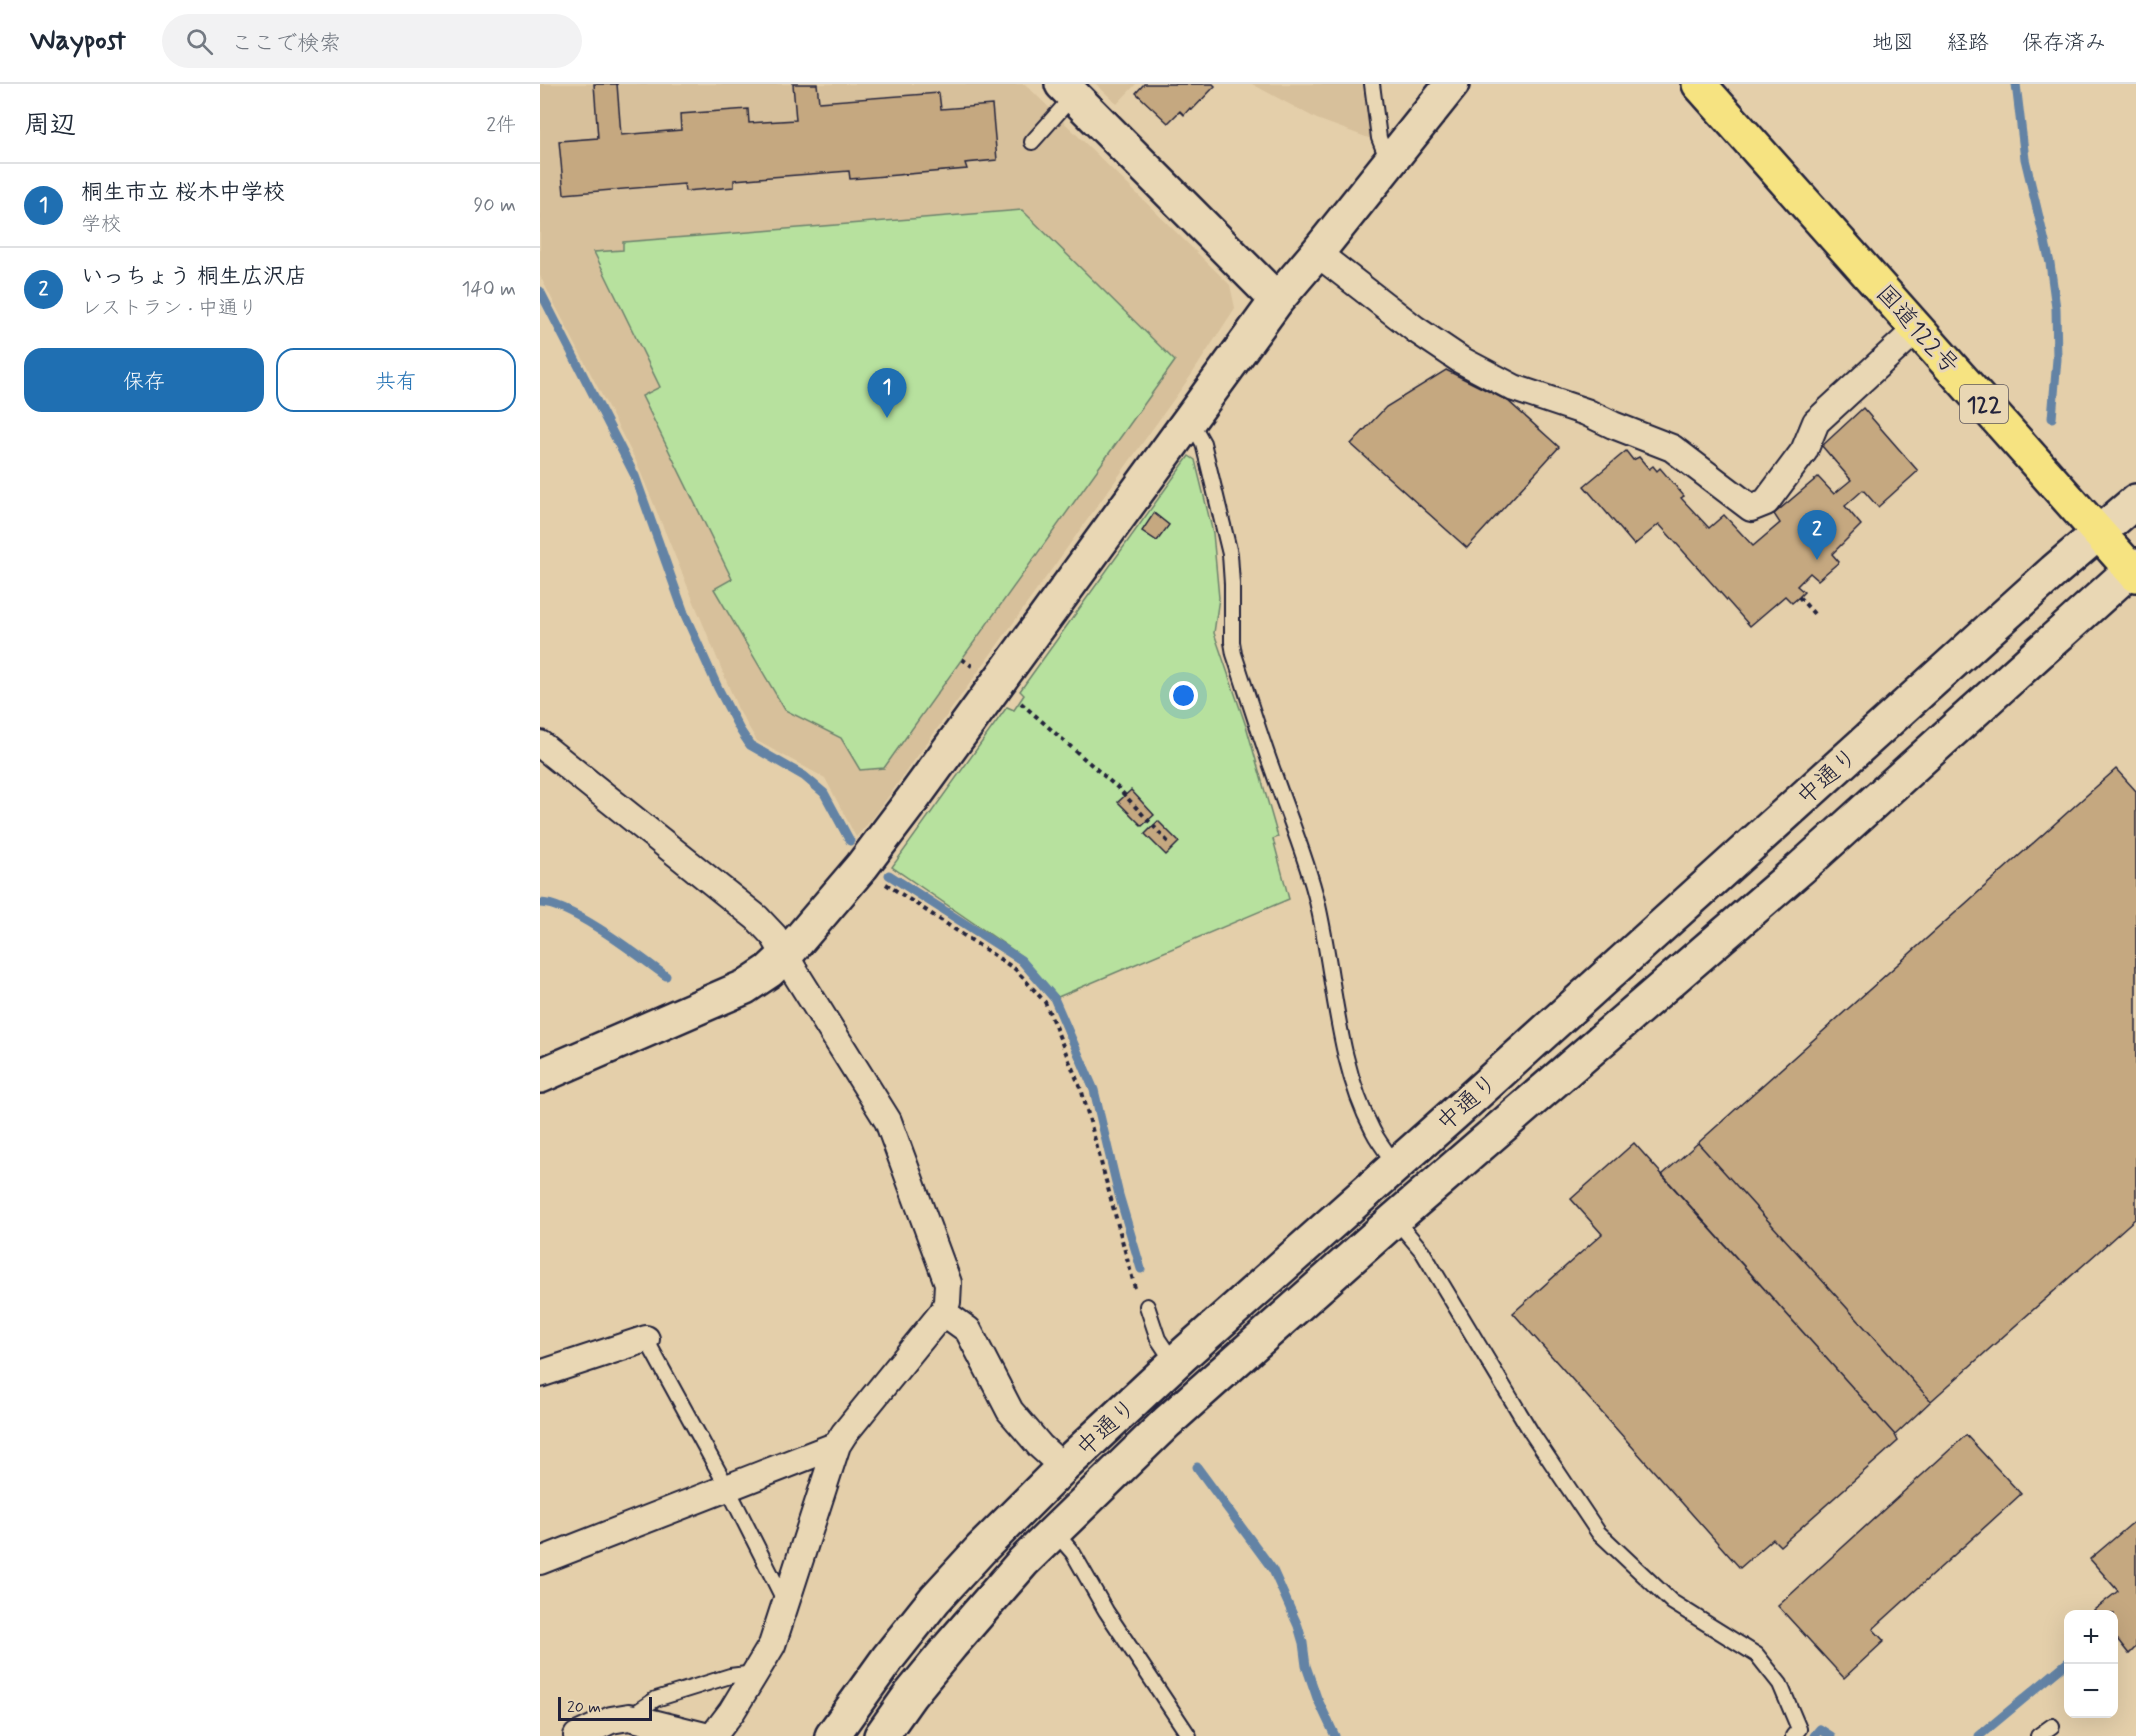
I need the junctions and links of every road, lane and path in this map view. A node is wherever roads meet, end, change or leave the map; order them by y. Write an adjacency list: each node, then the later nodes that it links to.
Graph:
1 (1372, 84): 6 (lane)
2 (1452, 84): 6 (street)
3 (1699, 84): 9 (highway, 国道122号 / 122)
4 (1067, 90): 5 (lane); 8 (street)
5 (1032, 142)
6 (1389, 163): 7 (street)
7 (1317, 253): 8 (street); 9 (street)
8 (1277, 300): 10 (street)
9 (1917, 329): 12 (highway, 国道122号 / 122)
10 (1190, 420): 19 (street); 22 (lane)
11 (2136, 501): 12 (street, 中通り)
12 (2098, 534): 13 (highway, 国道122号 / 122); 22 (street, 中通り)
13 (2134, 570): 23 (street, 中通り)
14 (1799, 597): 15 (path)
15 (1816, 616)
16 (1018, 701): 18 (path)
17 (540, 744): 20 (street)
18 (1168, 843)
19 (862, 866): 20 (street); 24 (path)
20 (786, 955): 21 (street); 25 (street)
21 (540, 1076)
22 (1396, 1166): 27 (street, 中通り)
23 (1395, 1219): 32 (street, 中通り); 44 (lane)
24 (1147, 1306): 27 (lane)
25 (943, 1312): 29 (street); 30 (street)
26 (646, 1339): 28 (street); 31 (lane)
27 (1174, 1363): 30 (street, 中通り)
28 (540, 1374)
29 (837, 1445): 31 (street); 34 (street)
30 (1063, 1467): 41 (street, 中通り)
31 (727, 1487): 33 (street); 34 (lane)
32 (1054, 1531): 42 (street, 中通り); 43 (lane)
33 (540, 1561)
34 (786, 1604): 35 (street)
35 (755, 1673): 36 (lane); 40 (street)
36 (628, 1717): 38 (street); 39 (street)
37 (2052, 1726): 45 (lane)
38 (577, 1736)
39 (705, 1736)
40 (713, 1736)
41 (832, 1736)
42 (881, 1736)
43 (1189, 1736)
44 (1794, 1736)
45 (2038, 1736)

